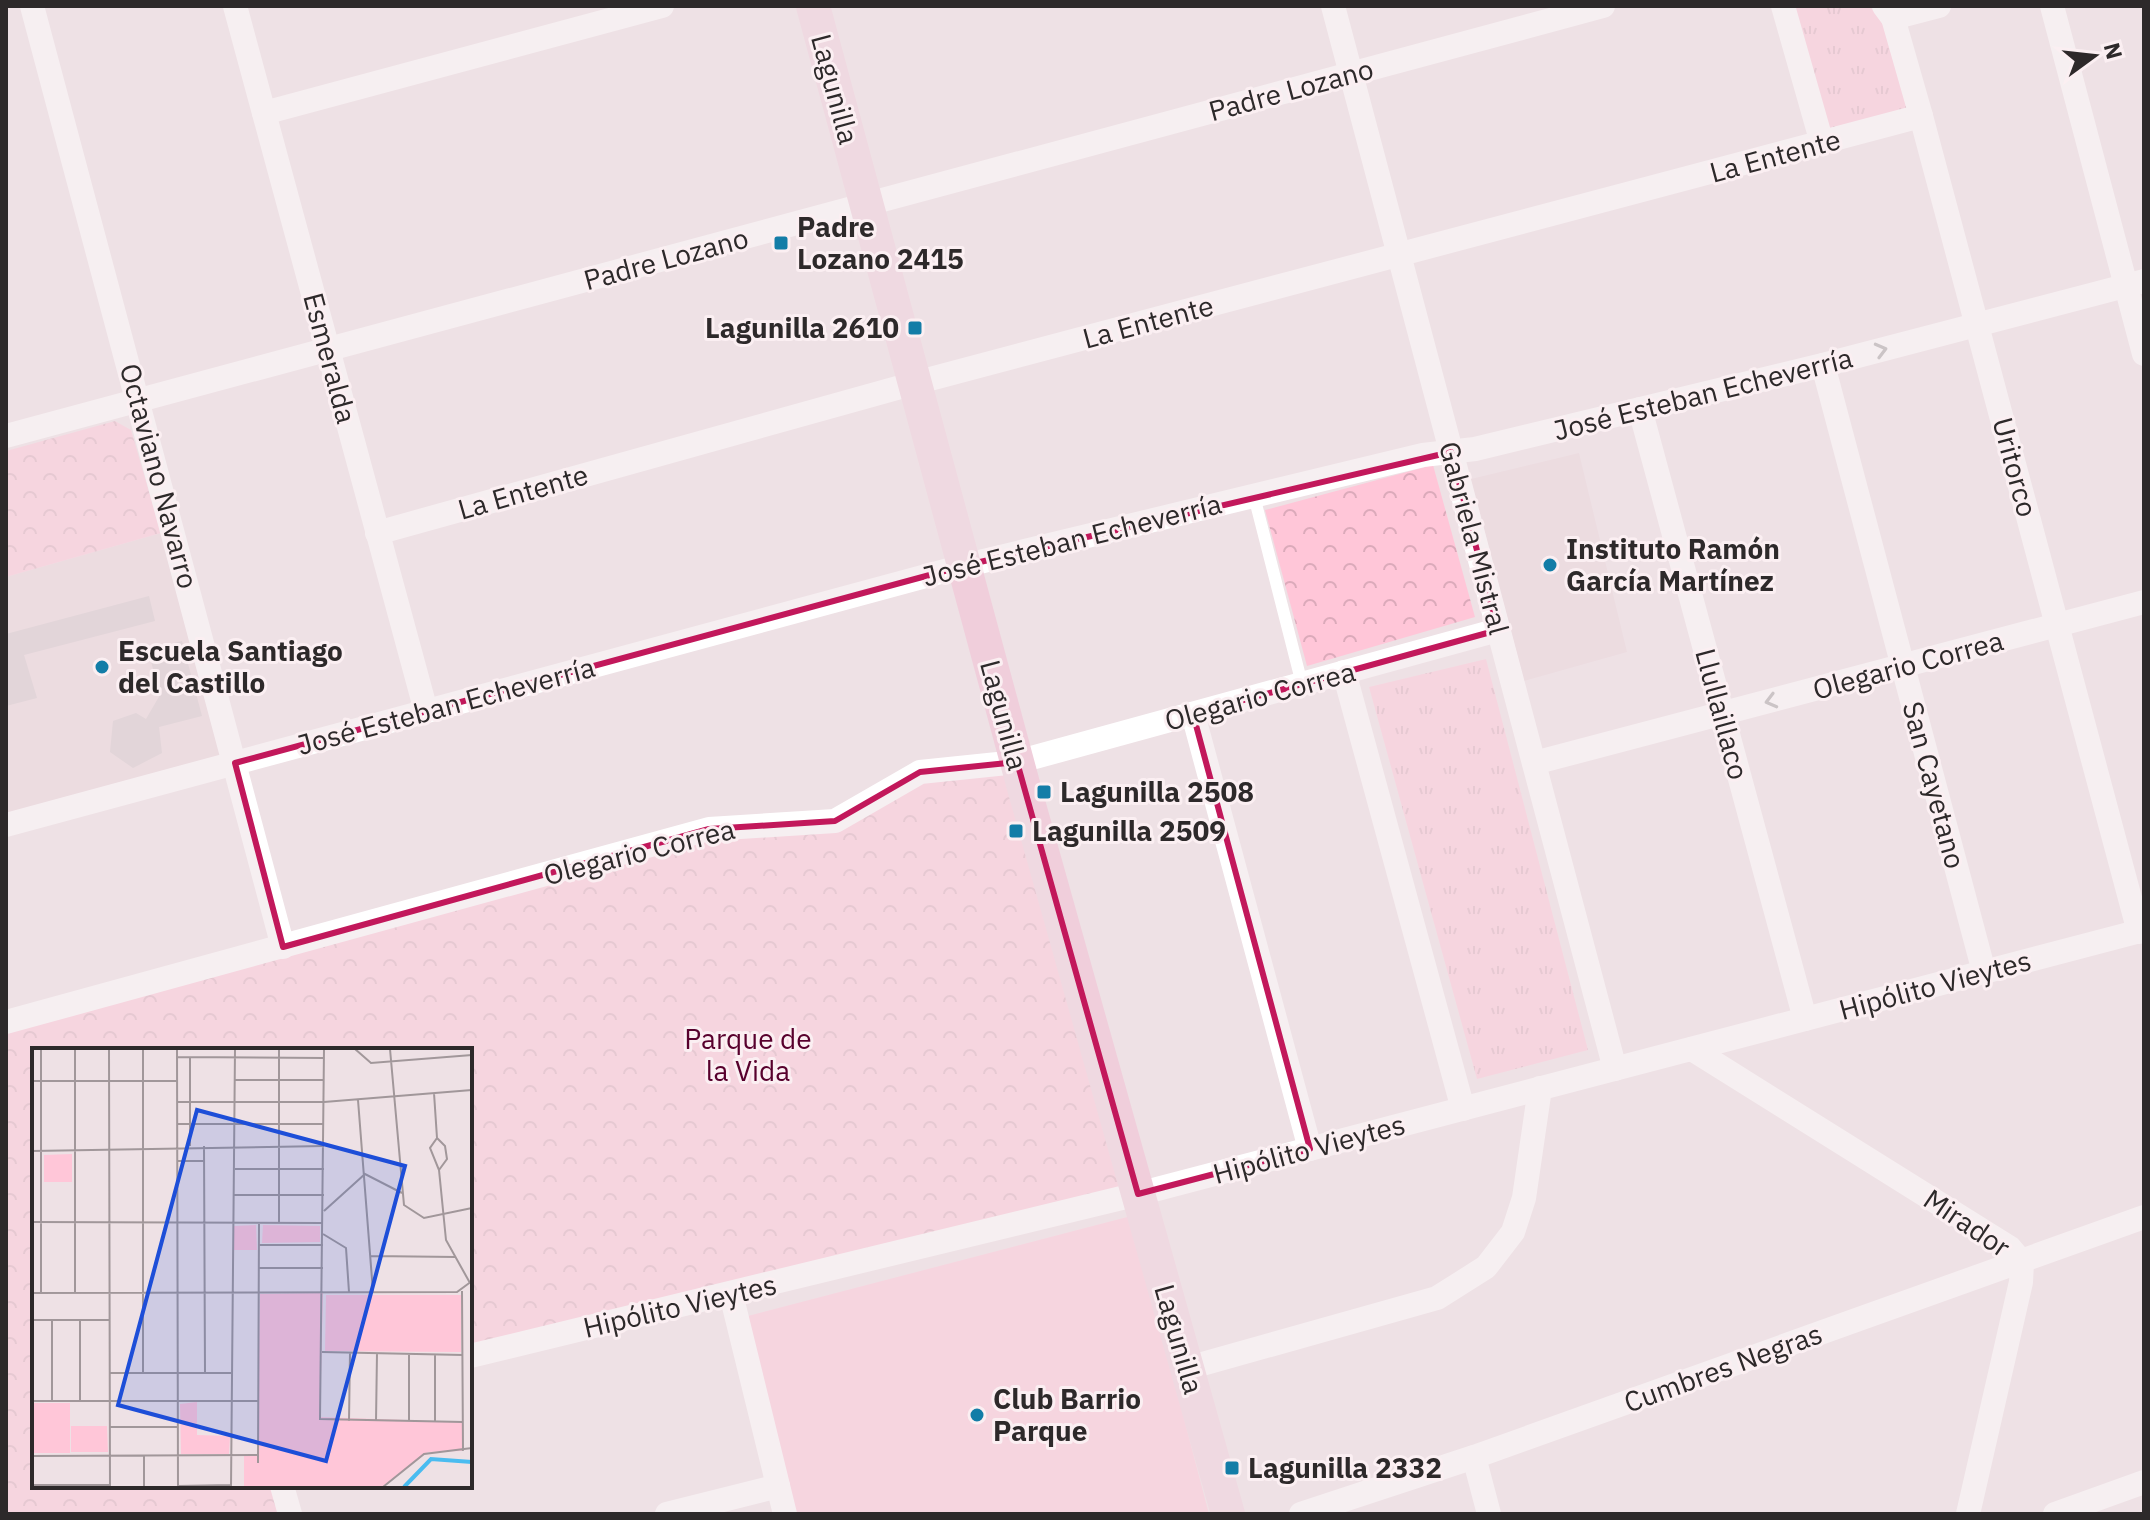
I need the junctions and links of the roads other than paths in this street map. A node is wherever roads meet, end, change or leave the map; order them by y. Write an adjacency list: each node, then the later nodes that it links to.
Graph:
1 (32, 6): 23 (street, Octaviano Navarro)
2 (235, 6): 12 (street, Esmeralda)
3 (662, 6): 12 (street)
4 (813, 6): 15 (main road, Lagunilla)
5 (1333, 6): 11 (street, Gabriela Mistral)
6 (1603, 6): 11 (street, Padre Lozano)
7 (1783, 6): 14 (street)
8 (1939, 6): 10 (street)
9 (2052, 6): 17 (street)
10 (1889, 12): 13 (street, Uritorco)
11 (1351, 74): 15 (street, Padre Lozano); 16 (street, Gabriela Mistral)
12 (264, 113): 19 (street, Esmeralda)
13 (1921, 116): 14 (street, La Entente); 18 (street, Uritorco)
14 (1822, 143): 16 (street, La Entente)
15 (867, 205): 19 (street, Padre Lozano); 22 (main road, Lagunilla)
16 (1399, 256): 22 (street, La Entente); 26 (street, Gabriela Mistral)
17 (2135, 283): 18 (street, José Esteban Echeverría); 20 (street)
18 (1977, 325): 21 (street, José Esteban Echeverría, one-way to 18); 31 (street, Uritorco)
19 (328, 349): 23 (street, Padre Lozano); 28 (street, Esmeralda)
20 (2144, 354)
21 (1823, 365): 24 (street, José Esteban Echeverría); 33 (street, San Cayetano)
22 (915, 383): 28 (street, La Entente); 29 (main road, Lagunilla)
23 (138, 400): 25 (street, Padre Lozano); 40 (street, Octaviano Navarro)
24 (1640, 409): 26 (street, José Esteban Echeverría); 38 (street, Llullaillaco)
25 (6, 436)
26 (1451, 452): 27 (street, José Esteban Echeverría); 32 (street, Gabriela Mistral)
27 (1254, 496): 29 (street, José Esteban Echeverría); 35 (lane)
28 (377, 533): 36 (street, Esmeralda)
29 (963, 566): 36 (street, José Esteban Echeverría); 39 (main road, Lagunilla)
30 (2144, 602): 31 (street, Olegario Correa)
31 (2057, 625): 33 (street, Olegario Correa); 43 (street, Uritorco)
32 (1498, 630): 34 (street, Olegario Correa); 41 (street, Gabriela Mistral)
33 (1902, 666): 38 (street, Olegario Correa, one-way to 38); 45 (street, San Cayetano)
34 (1344, 672): 35 (street, Olegario Correa); 51 (street)
35 (1302, 684): 37 (street, Olegario Correa)
36 (426, 711): 40 (street, José Esteban Echeverría)
37 (1193, 714): 39 (street, Olegario Correa); 52 (street)
38 (1722, 714): 41 (street, Olegario Correa); 46 (street, Llullaillaco)
39 (1017, 762): 44 (street, Olegario Correa); 53 (main road, Lagunilla)
40 (235, 763): 42 (street, José Esteban Echeverría); 44 (street, Octaviano Navarro)
41 (1534, 763): 49 (street, Gabriela Mistral)
42 (6, 825)
43 (2142, 931): 45 (street, Hipólito Vieytes)
44 (283, 947): 47 (street, Olegario Correa)
45 (1984, 972): 46 (street, Hipólito Vieytes)
46 (1805, 1019): 48 (street, Hipólito Vieytes)
47 (6, 1022)
48 (1692, 1049): 49 (street, Hipólito Vieytes); 55 (street, Mirador)
49 (1615, 1069): 50 (street, Hipólito Vieytes)
50 (1540, 1088): 51 (street, Hipólito Vieytes); 58 (street)
51 (1463, 1109): 52 (street, Hipólito Vieytes)
52 (1310, 1149): 53 (street, Hipólito Vieytes)
53 (1138, 1194): 56 (street, Hipólito Vieytes); 58 (main road, Lagunilla)
54 (2144, 1217): 55 (street, Cumbres Negras)
55 (2022, 1262): 59 (street, Cumbres Negras); 69 (street, Mirador)
56 (731, 1294): 57 (street, Hipólito Vieytes); 61 (street)
57 (472, 1356)
58 (1188, 1368): 66 (main road, Lagunilla)
59 (1474, 1457): 67 (street, Cumbres Negras); 68 (street)
60 (2144, 1482): 70 (street)
61 (778, 1486): 64 (street); 65 (street)
62 (283, 1488): 63 (street)
63 (290, 1514)
64 (667, 1514)
65 (785, 1514)
66 (1228, 1514)
67 (1301, 1514)
68 (1489, 1514)
69 (1968, 1514)
70 (2055, 1514)

